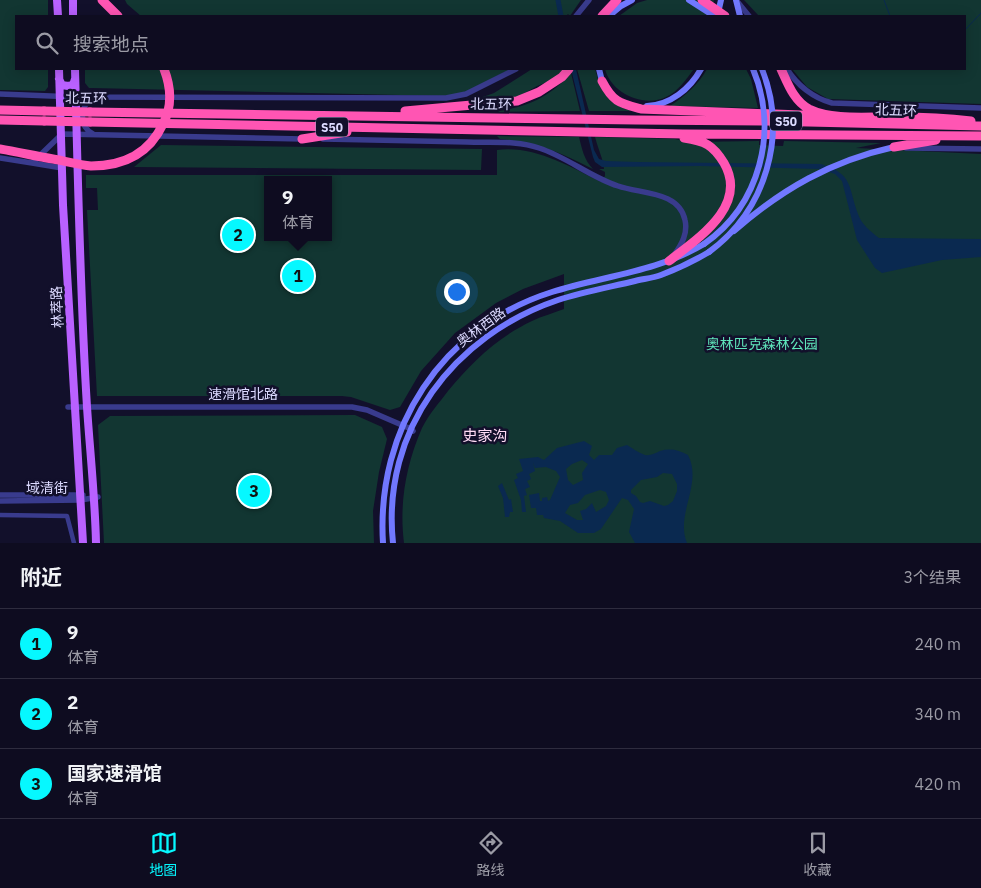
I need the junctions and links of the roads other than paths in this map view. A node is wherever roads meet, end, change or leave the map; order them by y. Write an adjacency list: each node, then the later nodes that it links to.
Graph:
1 (57, 0): 11 (main road)
2 (73, 0): 12 (main road)
3 (102, 0): 13 (highway)
4 (589, 0): 14 (street)
5 (617, 0): 15 (highway)
6 (632, 0): 16 (main road)
7 (689, 0): 17 (main road)
8 (702, 0): 19 (highway, bridge)
9 (721, 0): 18 (main road)
10 (736, 0): 20 (main road, bridge); 21 (street)
11 (58, 15)
12 (73, 15)
13 (117, 15)
14 (577, 15)
15 (603, 15)
16 (611, 15)
17 (714, 15)
18 (716, 15)
19 (724, 15)
20 (740, 15)
21 (748, 15)
22 (59, 70): 33 (main road, 林萃路)
23 (75, 70): 34 (main road, 林萃路)
24 (164, 70): 56 (highway, bridge)
25 (514, 70): 39 (street)
26 (599, 70): 35 (main road)
27 (700, 70): 35 (main road)
28 (753, 70): 64 (main road, 奥林西路, bridge)
29 (762, 70): 63 (main road, bridge)
30 (781, 70): 43 (highway)
31 (787, 70): 40 (street)
32 (567, 72): 42 (highway)
33 (59, 79): 34 (main road); 37 (main road, 林萃路)
34 (75, 79): 38 (main road, 林萃路)
35 (602, 81): 43 (highway)
36 (0, 94): 37 (street)
37 (60, 96): 38 (street); 49 (main road, 林萃路)
38 (76, 97): 39 (street); 50 (main road, 林萃路)
39 (93, 97): 51 (street)
40 (981, 108)
41 (0, 110): 42 (highway, 北五环 / S50, bridge)
42 (353, 115): 46 (highway, 北五环 / S50)
43 (827, 116): 45 (highway)
44 (0, 120): 47 (highway, 北五环 / S50, bridge)
45 (981, 122)
46 (981, 126)
47 (373, 128): 48 (highway, 北五环 / S50); 54 (highway)
48 (645, 133): 52 (highway, 北五环 / S50); 64 (highway)
49 (62, 134): 50 (street); 58 (main road, 林萃路); 61 (street)
50 (76, 134): 51 (street); 59 (main road, 林萃路)
51 (95, 135): 54 (street)
52 (958, 136): 53 (highway, 北五环 / S50); 55 (highway)
53 (981, 136)
54 (302, 138): 64 (street)
55 (894, 147): 57 (street); 63 (main road, bridge)
56 (0, 149)
57 (981, 149)
58 (62, 151): 59 (main road); 62 (main road, 林萃路)
59 (76, 152): 65 (main road, 林萃路)
60 (0, 158): 61 (street)
61 (32, 163): 62 (street)
62 (62, 168): 66 (main road, 林萃路)
63 (720, 243): 72 (main road, 奥林西路, bridge)
64 (669, 261): 71 (main road, 奥林西路)
65 (86, 390): 66 (main road); 68 (main road, 林萃路)
66 (74, 391): 67 (main road, 林萃路)
67 (72, 407): 68 (street, 速滑馆北路); 70 (main road, 林萃路)
68 (87, 407): 69 (main road, 林萃路); 71 (street, 速滑馆北路)
69 (88, 424): 70 (main road); 74 (main road, 林萃路)
70 (76, 425): 73 (main road, 林萃路)
71 (403, 425): 72 (street, 速滑馆北路); 85 (main road, 奥林西路)
72 (412, 430): 86 (main road, 奥林西路)
73 (80, 482): 74 (main road); 76 (main road, 林萃路)
74 (93, 482): 77 (main road, 林萃路)
75 (0, 495): 76 (street, 域清街)
76 (81, 498): 77 (street, 域清街); 78 (street, 域清街); 79 (main road, 林萃路)
77 (96, 498): 80 (main road, 林萃路)
78 (0, 501)
79 (82, 512): 80 (main road); 83 (main road, 林萃路)
80 (95, 512): 84 (main road, 林萃路)
81 (0, 515): 82 (street)
82 (74, 543)
83 (83, 543)
84 (96, 543)
85 (383, 543)
86 (393, 543)

